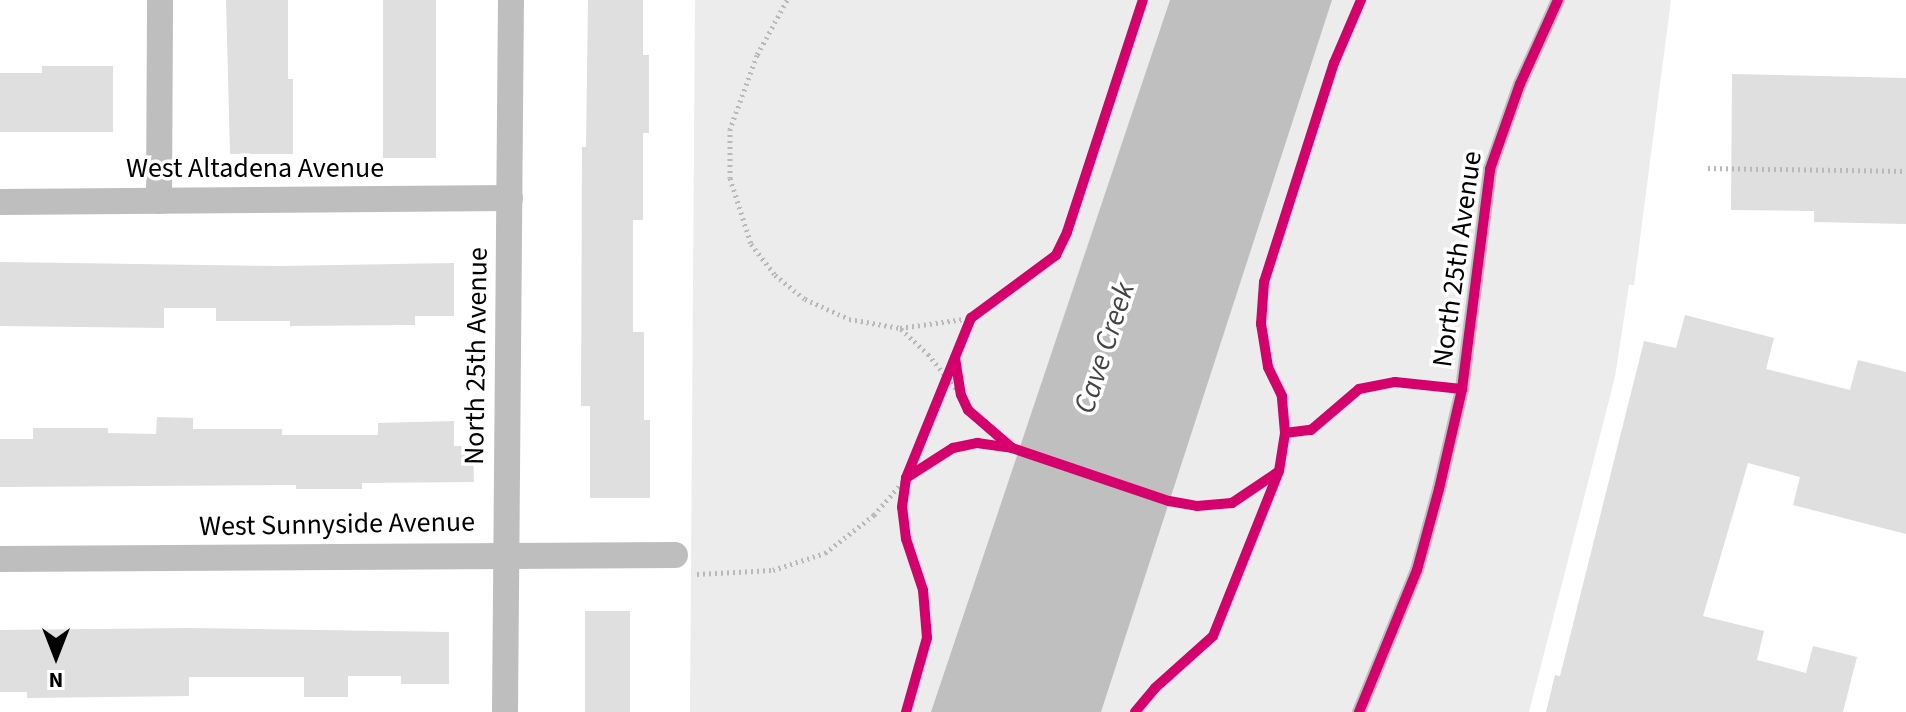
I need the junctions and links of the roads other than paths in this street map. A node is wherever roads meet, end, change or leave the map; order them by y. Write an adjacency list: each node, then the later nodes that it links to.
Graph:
1 (160, 0): 5 (street)
2 (511, 0): 4 (street, North 25th Avenue)
3 (1558, 0): 11 (lane, North 25th Avenue)
4 (510, 198): 5 (street, West Altadena Avenue); 7 (street, North 25th Avenue)
5 (159, 201): 6 (street, West Altadena Avenue)
6 (0, 202)
7 (506, 554): 8 (street, West Sunnyside Avenue); 9 (street, West Sunnyside Avenue); 10 (street, North 25th Avenue)
8 (675, 555)
9 (0, 559)
10 (505, 712)
11 (1359, 712)

